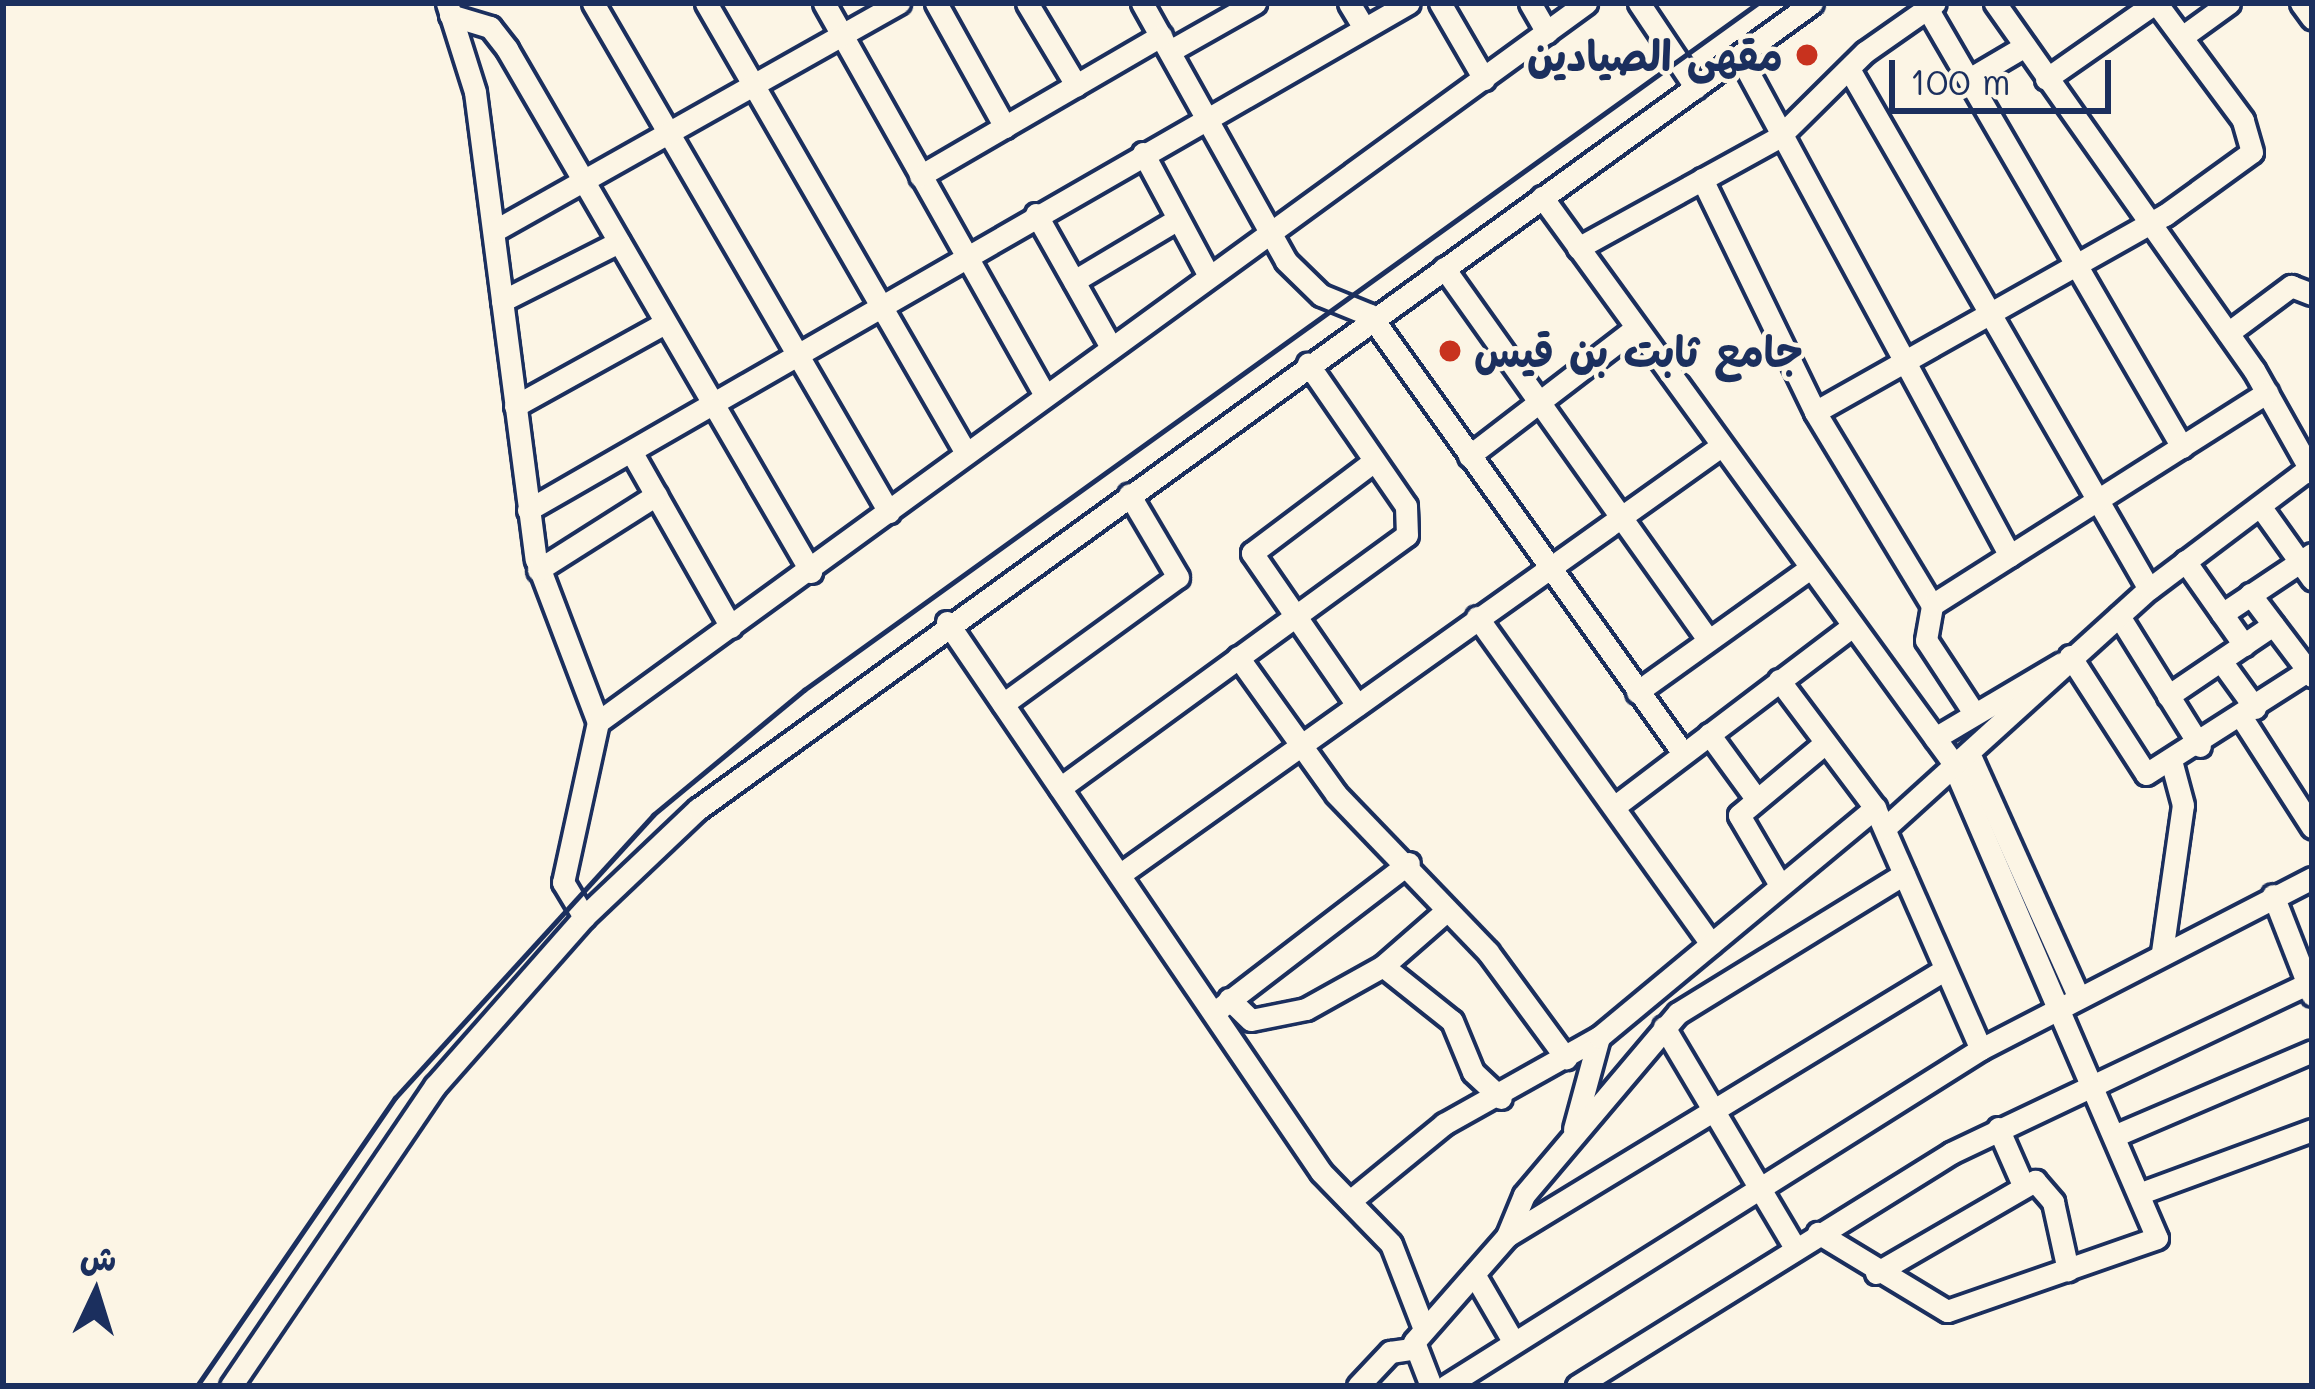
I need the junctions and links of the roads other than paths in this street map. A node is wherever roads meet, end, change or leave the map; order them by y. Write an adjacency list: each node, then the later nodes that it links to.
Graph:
1 (593, 3): 39 (street)
2 (706, 3): 35 (street)
3 (824, 3): 25 (street)
4 (899, 3): 25 (street)
5 (936, 3): 38 (street)
6 (1027, 3): 34 (street)
7 (1142, 3): 27 (street)
8 (1349, 3): 23 (street)
9 (1409, 3): 23 (street)
10 (1440, 3): 33 (street)
11 (1530, 3): 24 (street)
12 (1586, 3): 24 (street)
13 (1639, 3): 36 (street)
14 (1812, 3): 29 (street)
15 (1995, 3): 28 (street)
16 (2155, 3): 26 (street); 32 (street)
17 (2229, 3): 26 (street)
18 (2301, 3): 22 (street)
19 (1247, 5): 27 (street)
20 (1931, 5): 30 (street); 31 (street)
21 (448, 9): 44 (street); 50 (street)
22 (2312, 18)
23 (1364, 28): 37 (street)
24 (1547, 32): 33 (street)
25 (843, 36): 35 (street); 42 (street)
26 (2182, 37): 48 (street)
27 (1166, 43): 34 (street); 37 (street)
28 (2025, 46): 31 (street); 32 (street)
29 (1740, 57): 36 (street); 40 (street)
30 (1849, 69): 40 (street); 61 (street)
31 (1969, 79): 54 (street)
32 (2046, 79): 48 (street)
33 (1484, 80): 49 (street)
34 (1076, 85): 38 (street)
35 (752, 88): 39 (street); 60 (street)
36 (1696, 88): 45 (street)
37 (1208, 118): 41 (street); 49 (street)
38 (1005, 127): 42 (street)
39 (670, 135): 44 (street); 67 (street)
40 (1779, 137): 43 (street); 69 (street)
41 (1143, 153): 46 (street); 47 (street)
42 (920, 176): 53 (street)
43 (1702, 179): 52 (street); 75 (street)
44 (586, 184): 50 (street); 51 (street)
45 (1542, 197): 52 (street); 55 (street)
46 (1036, 214): 53 (street); 57 (street)
47 (1178, 219): 56 (street); 57 (street)
48 (2148, 224): 54 (street); 65 (street)
49 (1270, 230): 56 (street); 62 (street)
50 (494, 231): 59 (street)
51 (619, 242): 59 (street); 63 (street)
52 (1578, 248): 64 (street)
53 (968, 256): 60 (street); 71 (street)
54 (2075, 267): 61 (street); 77 (street)
55 (1444, 268): 62 (street); 72 (street)
56 (1208, 276): 66 (street)
57 (1073, 281): 66 (street)
58 (2312, 293): 65 (street)
59 (502, 301): 73 (street)
60 (883, 308): 67 (street); 79 (street)
61 (1992, 317): 69 (street); 85 (street)
62 (1372, 318): 68 (street); 80 (street)
63 (665, 323): 73 (street); 74 (street)
64 (1636, 328): 72 (street); 76 (street)
65 (2228, 333): 70 (street)
66 (1111, 347): 71 (street)
67 (796, 358): 74 (street); 88 (street)
68 (1308, 364): 81 (street); 83 (street)
69 (1904, 364): 75 (street); 90 (street)
70 (2267, 392): 77 (street); 82 (street)
71 (1045, 397): 79 (street)
72 (1539, 401): 80 (street); 89 (street)
73 (515, 406): 87 (street)
74 (713, 406): 78 (street); 96 (street)
75 (1815, 412): 99 (street)
76 (1721, 446): 89 (street); 94 (street)
77 (2182, 447): 85 (street)
78 (632, 453): 84 (street); 87 (street)
79 (966, 453): 88 (street)
80 (1469, 456): 93 (street)
81 (1374, 461): 102 (street); 102 (street)
82 (2311, 469): 86 (street)
83 (1129, 494): 104 (street); 117 (street)
84 (656, 495): 95 (street); 106 (street)
85 (2096, 502): 90 (street); 97 (street)
86 (2260, 506): 91 (street); 92 (street)
87 (528, 510): 95 (street)
88 (889, 512): 96 (street)
89 (1618, 516): 93 (street); 108 (street)
90 (2010, 556): 99 (street)
91 (2185, 561): 97 (street); 100 (street)
92 (2308, 565): 98 (street)
93 (1547, 566): 103 (street); 115 (street)
94 (1809, 569): 107 (street); 108 (street)
95 (538, 570): 121 (street)
96 (811, 572): 106 (street)
97 (2149, 589): 101 (street)
98 (2250, 594): 100 (street); 105 (street)
99 (1932, 605): 119 (street)
100 (2222, 614): 109 (street)
101 (2119, 616): 111 (street); 116 (street)
102 (1292, 617): 110 (street); 118 (street)
103 (1477, 617): 118 (street); 132 (street)
104 (947, 622): 117 (street); 142 (street)
105 (2273, 625): 109 (street); 113 (street)
106 (731, 627): 121 (street)
107 (1851, 627): 114 (street); 123 (street)
108 (1708, 640): 115 (street)
109 (2244, 644): 112 (street)
110 (1238, 657): 124 (street); 130 (street)
111 (2066, 660): 119 (street); 128 (street); 129 (street)
112 (2222, 661): 116 (street); 120 (street)
113 (2310, 671): 120 (street)
114 (1779, 680): 122 (street); 125 (street)
115 (1637, 692): 127 (street)
116 (2168, 696): 126 (street)
117 (1003, 704): 130 (street)
118 (1357, 704): 124 (street)
119 (1974, 713): 123 (street)
120 (2248, 713): 126 (street); 134 (street)
121 (598, 722): 142 (street)
122 (1709, 734): 127 (street); 131 (street)
123 (1935, 738): 129 (street)
124 (1304, 743): 135 (street); 136 (street)
125 (1825, 743): 131 (street); 133 (street)
126 (2200, 746): 128 (street)
127 (1683, 753): 132 (street)
128 (2172, 764): 144 (street)
129 (1965, 766): 133 (street); 148 (street)
130 (1060, 788): 136 (street)
131 (1755, 797): 139 (street)
132 (1614, 807): 143 (street)
133 (1880, 818): 137 (street); 139 (street)
134 (2312, 827)
135 (1409, 863): 141 (street); 149 (street)
136 (1122, 873): 149 (street)
137 (1904, 874): 146 (street); 150 (street)
138 (2312, 878): 140 (street)
139 (1780, 885): 143 (street)
140 (2273, 895): 144 (street); 147 (street)
141 (1445, 911): 145 (street); 154 (street)
142 (584, 917): 175 (street)
143 (1711, 944): 151 (street)
144 (2162, 952): 148 (street)
145 (1384, 966): 149 (street); 156 (street)
146 (1944, 970): 152 (street); 157 (street)
147 (2308, 978): 155 (street)
148 (2068, 1000): 152 (street); 155 (street)
149 (1221, 1006): 165 (street)
150 (1664, 1027): 157 (street); 161 (street)
151 (1599, 1037): 154 (street); 161 (street)
152 (1981, 1049): 162 (street)
153 (2312, 1051): 160 (street)
154 (1566, 1058): 156 (street)
155 (2090, 1080): 158 (street); 160 (street)
156 (1501, 1098): 165 (street)
157 (1715, 1113): 162 (street); 167 (street)
158 (1998, 1128): 163 (street); 166 (street)
159 (2312, 1130): 164 (street)
160 (2114, 1136): 164 (street)
161 (1570, 1142): 167 (street)
162 (1758, 1184): 168 (street); 173 (street)
163 (2024, 1185): 169 (street); 170 (street)
164 (2141, 1193): 169 (street)
165 (1350, 1201): 172 (street)
166 (1818, 1233): 168 (street); 170 (street)
167 (1507, 1236): 171 (street)
168 (1794, 1246): 179 (street)
169 (2068, 1270): 170 (street)
170 (1876, 1273)
171 (1474, 1274): 172 (street); 173 (street)
172 (1424, 1329): 174 (street)
173 (1513, 1341): 178 (street)
174 (1412, 1349): 176 (street); 177 (street)
175 (230, 1386)
176 (1358, 1386)
177 (1431, 1386)
178 (1446, 1386)
179 (1577, 1386)

